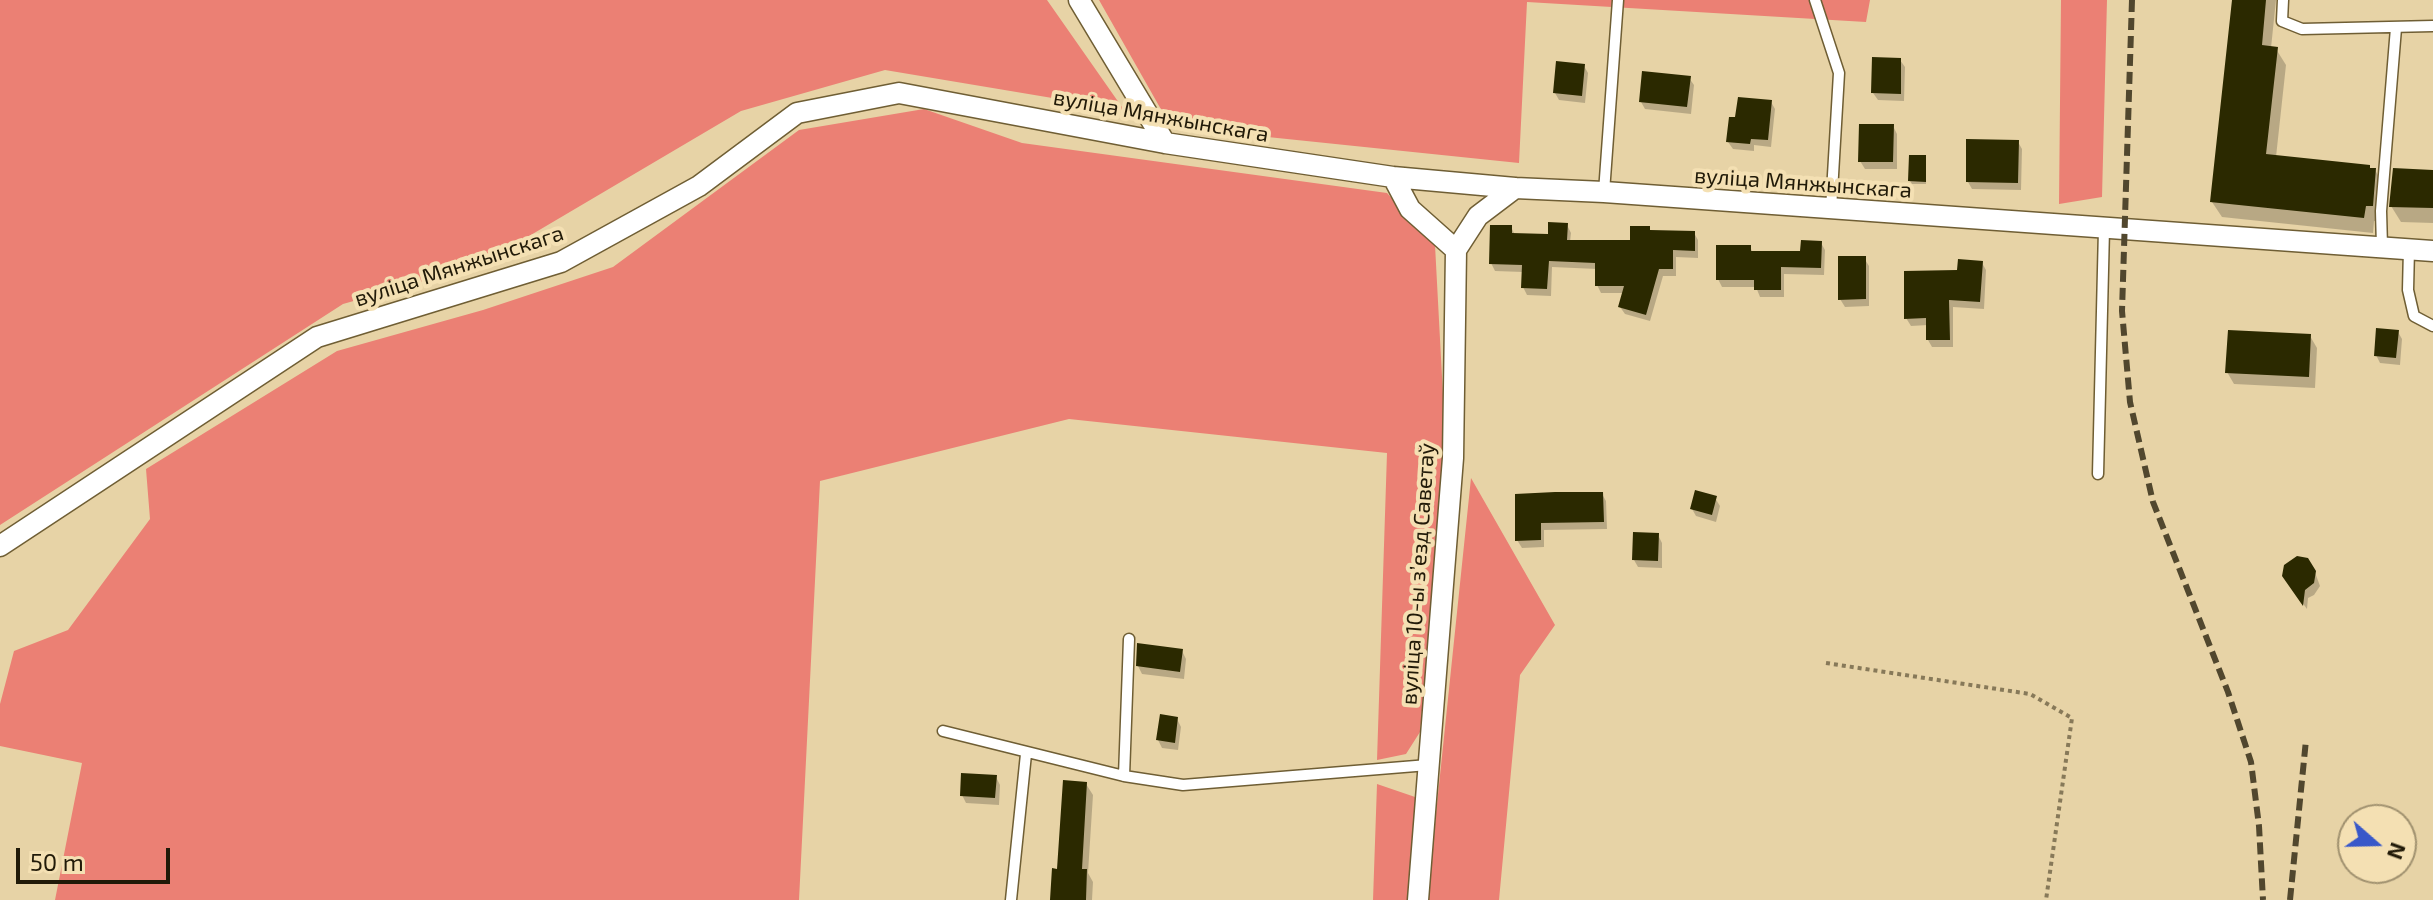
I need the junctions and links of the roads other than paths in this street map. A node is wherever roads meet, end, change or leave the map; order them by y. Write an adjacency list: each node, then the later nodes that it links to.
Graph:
1 (1079, 0): 7 (street)
2 (1618, 0): 10 (lane)
3 (1815, 0): 11 (lane)
4 (2283, 0): 6 (lane)
5 (2433, 26): 6 (lane)
6 (2396, 28): 13 (lane)
7 (1165, 143): 8 (street, вуліца Мянжынскага); 19 (street, вуліца Мянжынскага)
8 (1393, 177): 9 (street, вуліца Мянжынскага); 15 (street)
9 (1515, 188): 10 (street, вуліца Мянжынскага); 15 (street)
10 (1604, 192): 11 (street, вуліца Мянжынскага)
11 (1831, 209): 12 (street, вуліца Мянжынскага)
12 (2104, 229): 13 (street, вуліца Мянжынскага); 18 (lane)
13 (2382, 247): 14 (street, вуліца Мянжынскага)
14 (2409, 249): 16 (street, вуліца Мянжынскага); 17 (lane)
15 (1456, 250): 23 (street, вуліца 10-ы зʼезд Саветаў)
16 (2433, 251)
17 (2433, 326)
18 (2098, 474)
19 (0, 546)
20 (1129, 639): 24 (lane)
21 (943, 731): 22 (lane)
22 (1026, 754): 24 (lane); 25 (lane)
23 (1428, 765): 24 (lane); 26 (street, вуліца 10-ы зʼезд Саветаў)
24 (1124, 776)
25 (1011, 900)
26 (1418, 900)

